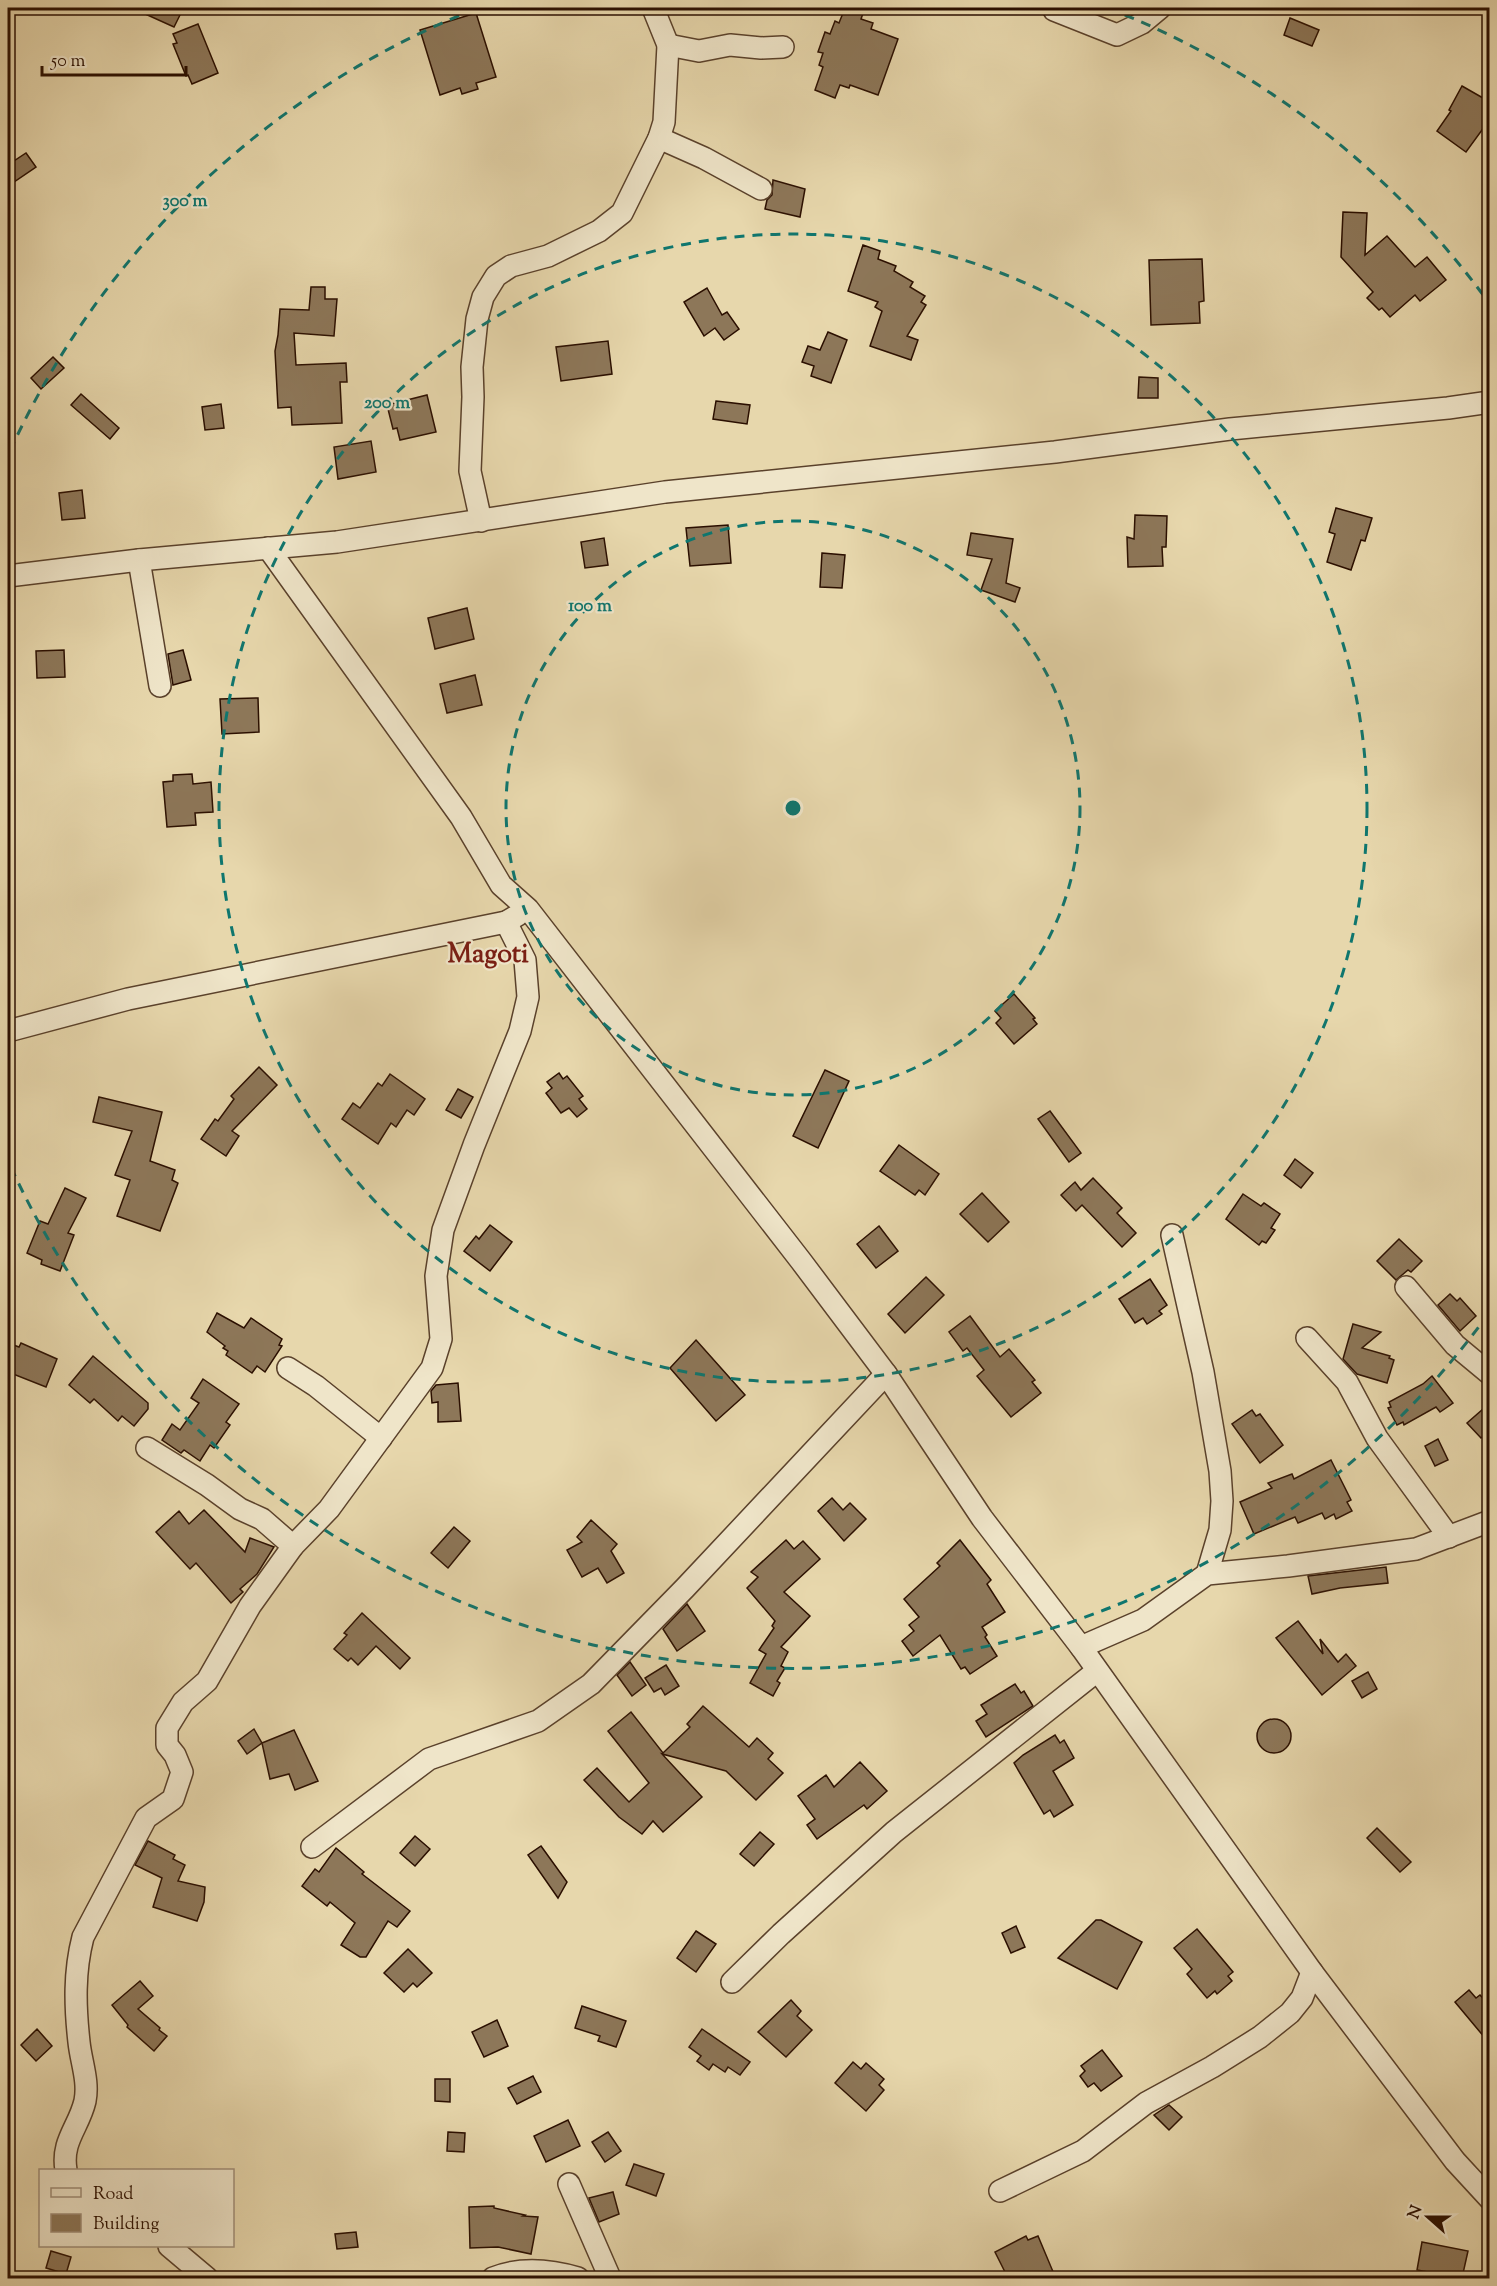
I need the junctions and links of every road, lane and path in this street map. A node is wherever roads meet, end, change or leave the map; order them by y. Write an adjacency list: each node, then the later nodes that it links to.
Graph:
1 (653, 8): 4 (street)
2 (1160, 8): 3 (street)
3 (1054, 10)
4 (668, 45): 5 (street); 6 (street)
5 (783, 47)
6 (659, 138): 7 (street); 9 (street)
7 (761, 189)
8 (1490, 402): 9 (street)
9 (481, 521): 10 (street)
10 (268, 548): 11 (street); 14 (street)
11 (139, 560): 12 (street); 13 (street)
12 (8, 576)
13 (160, 686)
14 (528, 909): 15 (street); 21 (street)
15 (506, 922): 16 (street); 23 (street)
16 (8, 1031)
17 (1172, 1235): 28 (street)
18 (1406, 1287): 22 (street)
19 (1307, 1338): 26 (street)
20 (288, 1368): 23 (street)
21 (886, 1374): 29 (street); 31 (street)
22 (1490, 1374)
23 (381, 1438): 27 (street)
24 (147, 1448): 27 (street)
25 (1490, 1521): 26 (street)
26 (1449, 1537): 28 (street)
27 (293, 1546): 34 (street)
28 (1207, 1574): 29 (street)
29 (1081, 1647): 30 (street)
30 (1097, 1671): 32 (street); 33 (street)
31 (312, 1847)
32 (1312, 1972): 36 (street); 37 (street)
33 (732, 1982)
34 (66, 2169)
35 (569, 2184): 42 (street)
36 (1000, 2191)
37 (1490, 2199)
38 (170, 2247): 39 (street)
39 (207, 2278)
40 (493, 2278): 41 (street)
41 (578, 2278)
42 (610, 2278)

